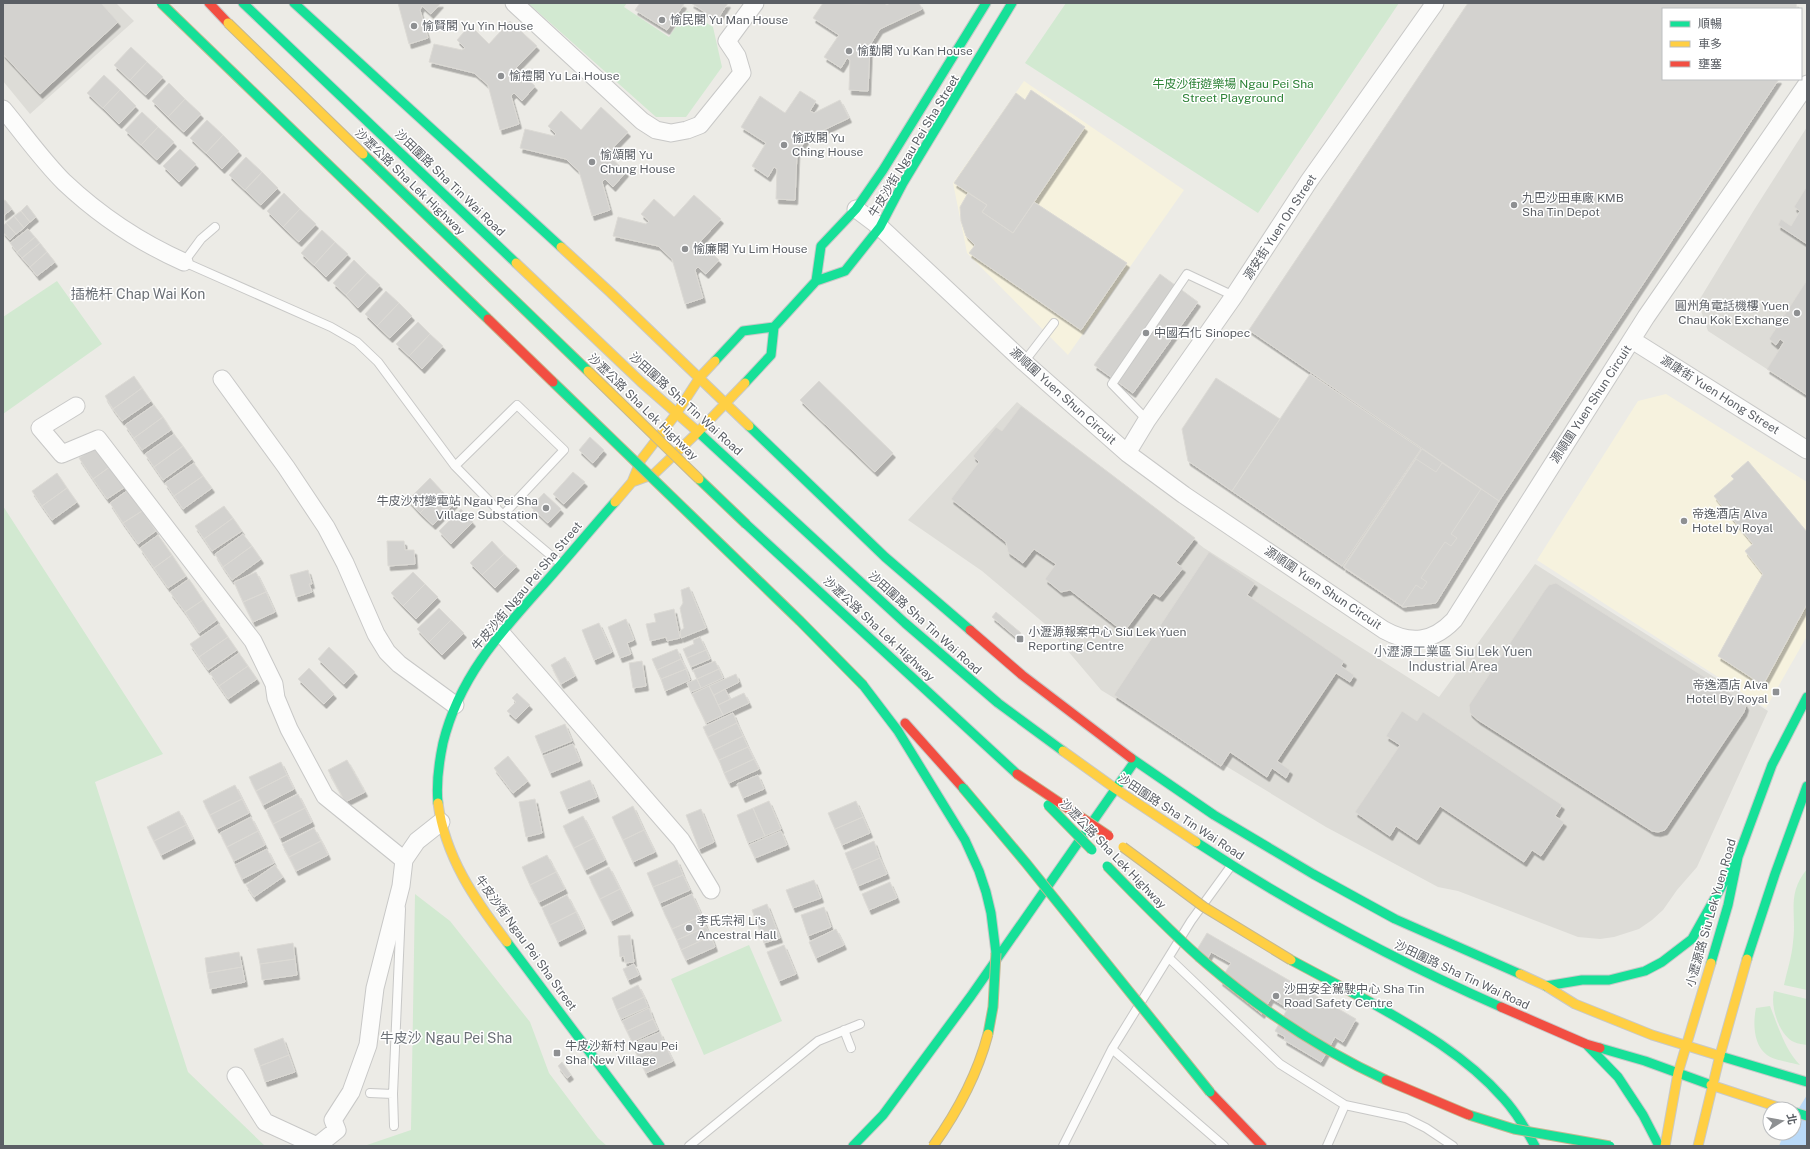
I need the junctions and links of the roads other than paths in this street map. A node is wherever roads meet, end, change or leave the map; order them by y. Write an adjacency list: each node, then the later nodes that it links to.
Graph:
1 (161, 3): 36 (main road, bridge)
2 (209, 3): 40 (main road, 沙瀝公路 Sha Lek Highway, bridge)
3 (243, 3): 26 (main road, 沙田圍路 Sha Tin Wai Road)
4 (294, 3): 22 (main road, 沙田圍路 Sha Tin Wai Road)
5 (514, 3): 6 (street)
6 (755, 3)
7 (986, 3): 12 (main road, 牛皮沙街 Ngau Pei Sha Street)
8 (1012, 3): 14 (main road, 牛皮沙街 Ngau Pei Sha Street)
9 (1435, 3): 17 (street, 源安街 Yuen On Street)
10 (1807, 84): 20 (street, 源順圍 Yuen Shun Circuit)
11 (3, 109): 15 (street)
12 (856, 210): 14 (street, 源順圍 Yuen Shun Circuit); 16 (main road, 牛皮沙街 Ngau Pei Sha Street)
13 (215, 227): 15 (lane)
14 (880, 227): 16 (main road, 牛皮沙街 Ngau Pei Sha Street); 21 (street, 源順圍 Yuen Shun Circuit)
15 (184, 262): 31 (lane)
16 (816, 281): 19 (main road, 牛皮沙街 Ngau Pei Sha Street)
17 (1234, 296): 27 (street, 源安街 Yuen On Street); 27 (lane)
18 (1054, 323): 21 (lane)
19 (774, 327): 22 (main road, 牛皮沙街 Ngau Pei Sha Street); 24 (main road, 牛皮沙街 Ngau Pei Sha Street)
20 (1632, 340): 29 (street, 源康街 Yuen Hong Street); 30 (street, 源順圍 Yuen Shun Circuit)
21 (1024, 362): 30 (street, 源順圍 Yuen Shun Circuit)
22 (700, 377): 24 (main road, 沙田圍路 Sha Tin Wai Road); 26 (main road, 牛皮沙街 Ngau Pei Sha Street)
23 (222, 379): 38 (street)
24 (725, 402): 28 (main road, 牛皮沙街 Ngau Pei Sha Street); 39 (main road, 沙田圍路 Sha Tin Wai Road)
25 (76, 406): 45 (street)
26 (676, 414): 28 (main road, 沙田圍路 Sha Tin Wai Road); 32 (main road, 牛皮沙街 Ngau Pei Sha Street)
27 (1147, 420): 30 (street, 源安街 Yuen On Street)
28 (698, 432): 32 (main road, 牛皮沙街 Ngau Pei Sha Street); 42 (main road, 沙田圍路 Sha Tin Wai Road)
29 (1807, 450)
30 (1127, 453)
31 (455, 466): 33 (lane); 33 (lane)
32 (632, 482): 34 (main road, 牛皮沙街 Ngau Pei Sha Street)
33 (503, 515): 34 (lane)
34 (561, 564): 35 (main road, 牛皮沙街 Ngau Pei Sha Street)
35 (501, 633): 38 (main road, 牛皮沙街 Ngau Pei Sha Street); 48 (street)
36 (863, 685): 70 (main road, bridge); 73 (main road, bridge)
37 (1807, 697): 44 (main road, 小瀝源路 Siu Lek Yuen Road)
38 (455, 705): 43 (main road, 牛皮沙街 Ngau Pei Sha Street)
39 (1135, 761): 42 (main road); 50 (main road, 沙田圍路 Sha Tin Wai Road)
40 (1017, 774): 76 (main road, bridge); 77 (main road, 沙瀝公路 Sha Lek Highway, bridge)
41 (1807, 786): 57 (main road)
42 (1116, 789): 46 (main road, 沙田圍路 Sha Tin Wai Road); 69 (main road)
43 (441, 822): 45 (street); 67 (main road, 牛皮沙街 Ngau Pei Sha Street)
44 (1738, 857): 50 (main road); 54 (main road, 小瀝源路 Siu Lek Yuen Road)
45 (404, 860): 47 (street)
46 (1232, 865): 49 (lane); 53 (main road, 沙田圍路 Sha Tin Wai Road)
47 (401, 886): 59 (street); 63 (lane)
48 (711, 890)
49 (1169, 958): 56 (lane); 65 (lane)
50 (1546, 986): 54 (main road, 沙田圍路 Sha Tin Wai Road)
51 (860, 1024): 52 (lane)
52 (844, 1030): 55 (lane); 68 (lane)
53 (1586, 1044): 58 (main road, 沙田圍路 Sha Tin Wai Road); 78 (main road)
54 (1686, 1045): 57 (main road, 沙田圍路 Sha Tin Wai Road); 58 (main road, 小瀝源路 Siu Lek Yuen Road)
55 (851, 1048)
56 (1112, 1049): 71 (lane); 72 (lane)
57 (1720, 1056): 60 (main road, 沙田圍路 Sha Tin Wai Road); 61 (main road)
58 (1678, 1073): 61 (main road, 沙田圍路 Sha Tin Wai Road); 79 (main road, 小瀝源路 Siu Lek Yuen Road)
59 (236, 1076)
60 (1807, 1082)
61 (1711, 1085): 64 (main road, 沙田圍路 Sha Tin Wai Road); 80 (main road)
62 (370, 1093): 63 (lane)
63 (393, 1094): 66 (lane)
64 (1762, 1103)
65 (1345, 1105): 74 (lane); 75 (lane)
66 (394, 1126)
67 (660, 1146)
68 (689, 1146)
69 (854, 1146)
70 (933, 1146)
71 (1063, 1146)
72 (1224, 1146)
73 (1262, 1146)
74 (1327, 1146)
75 (1453, 1146)
76 (1535, 1146)
77 (1610, 1146)
78 (1659, 1146)
79 (1665, 1146)
80 (1698, 1146)

